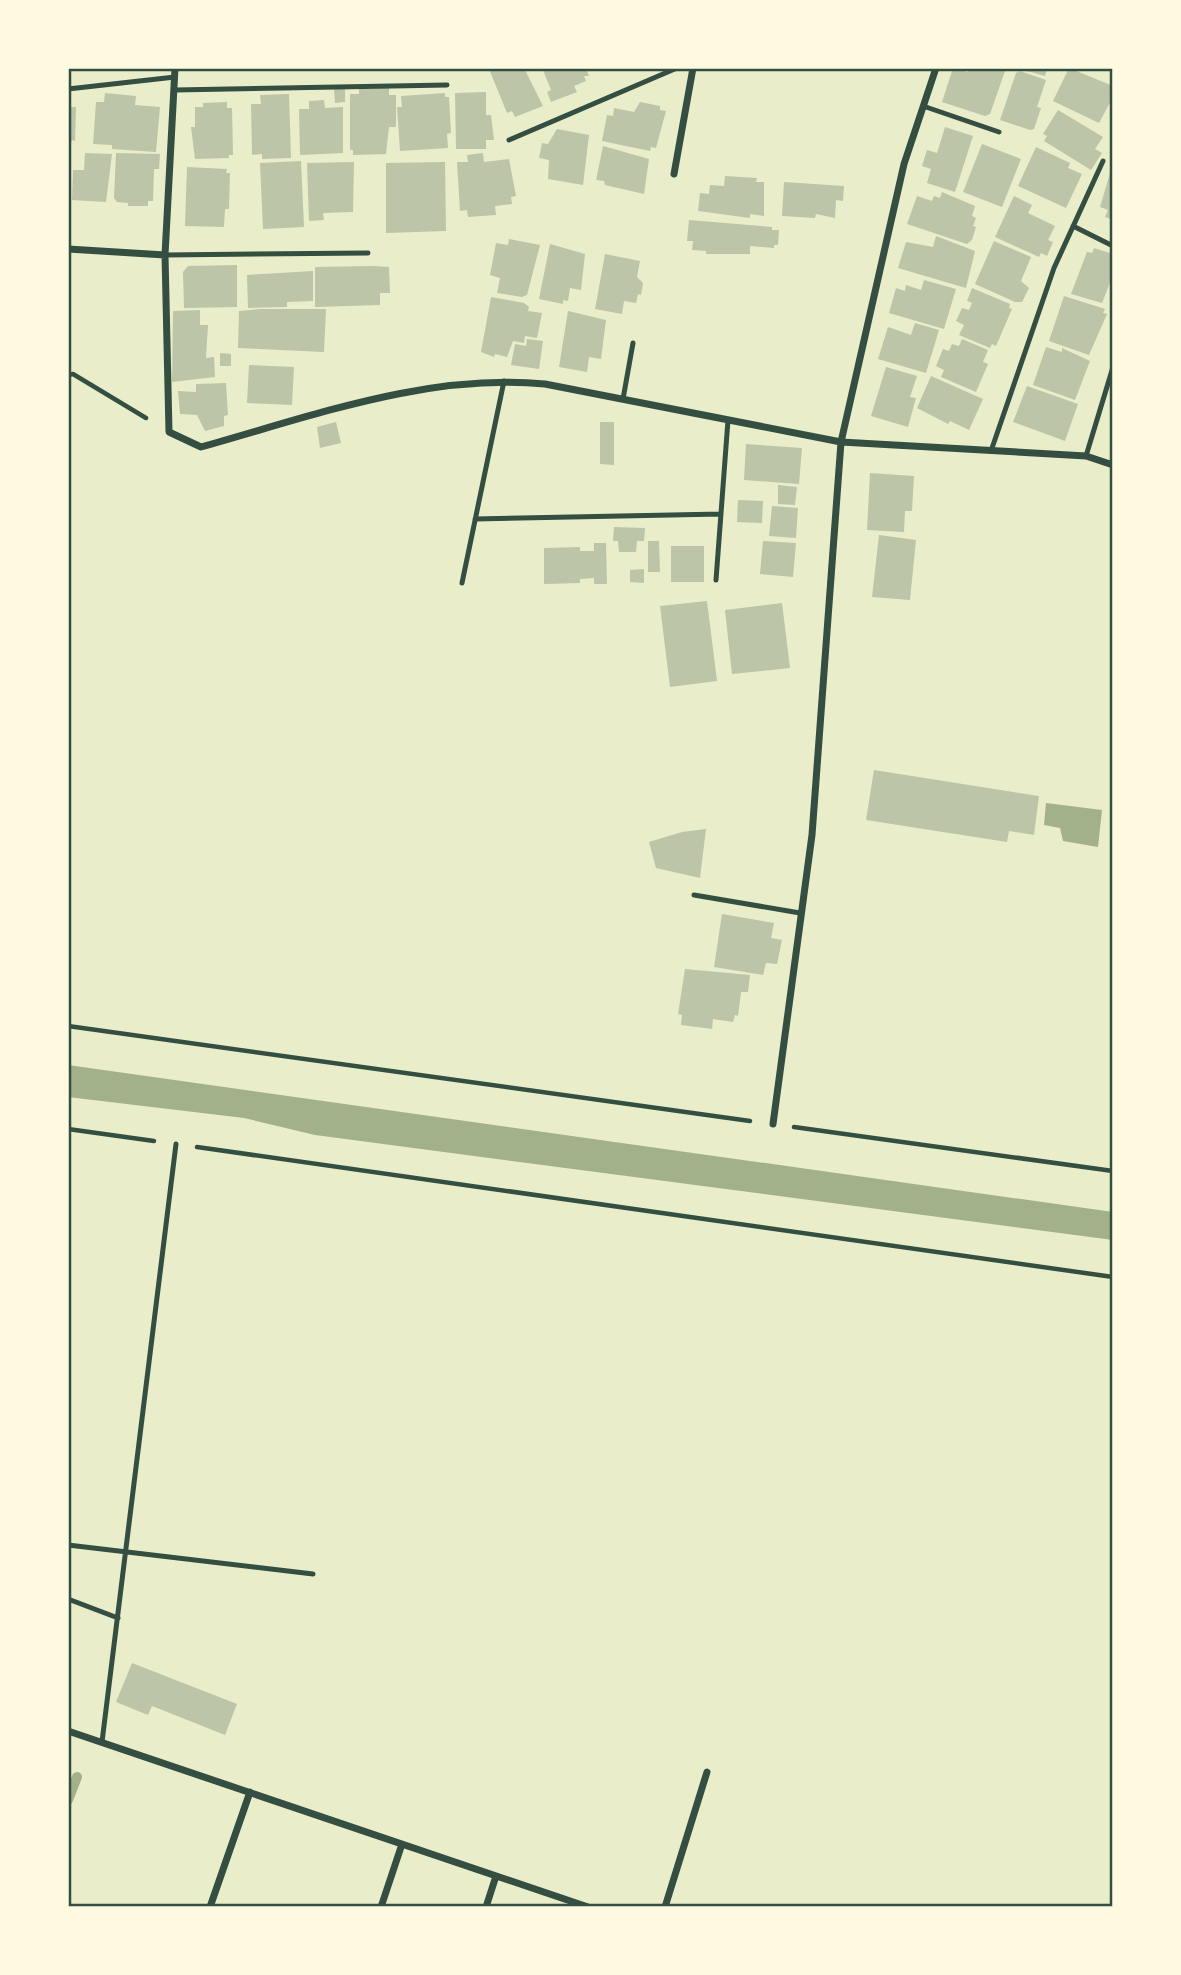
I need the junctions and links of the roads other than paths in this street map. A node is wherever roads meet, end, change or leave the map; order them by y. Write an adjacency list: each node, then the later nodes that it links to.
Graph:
1 (175, 68): 5 (street)
2 (677, 68): 11 (lane)
3 (693, 68): 13 (street)
4 (936, 68): 9 (street)
5 (175, 78): 7 (lane); 8 (street)
6 (447, 85): 8 (lane)
7 (68, 89)
8 (175, 90): 18 (street)
9 (923, 106): 10 (lane); 24 (street)
10 (999, 132)
11 (509, 140)
12 (1103, 161): 14 (lane)
13 (674, 173)
14 (1073, 226): 15 (lane); 25 (lane)
15 (1113, 246)
16 (68, 249): 18 (street)
17 (368, 253): 18 (lane)
18 (165, 255): 21 (street)
19 (633, 343): 22 (lane)
20 (1113, 367): 26 (lane)
21 (504, 380): 22 (street); 29 (lane)
22 (623, 399): 23 (street)
23 (728, 420): 24 (street); 28 (lane)
24 (841, 442): 25 (street); 33 (street)
25 (991, 451): 26 (street)
26 (1086, 456): 27 (street)
27 (1113, 465)
28 (721, 514): 29 (lane); 30 (lane)
29 (475, 519): 31 (lane)
30 (716, 580)
31 (462, 583)
32 (694, 895): 33 (lane)
33 (800, 913): 34 (street)
34 (773, 1124)
35 (176, 1144): 37 (lane)
36 (68, 1545): 37 (lane)
37 (126, 1552): 38 (lane); 40 (lane)
38 (313, 1574)
39 (68, 1599): 40 (lane)
40 (118, 1618): 42 (lane)
41 (68, 1731): 42 (street)
42 (102, 1742): 44 (street)
43 (707, 1772): 51 (street)
44 (250, 1792): 45 (street); 47 (street)
45 (402, 1844): 46 (street); 48 (street)
46 (496, 1876): 49 (street); 50 (street)
47 (210, 1907)
48 (381, 1907)
49 (486, 1907)
50 (588, 1907)
51 (665, 1907)

